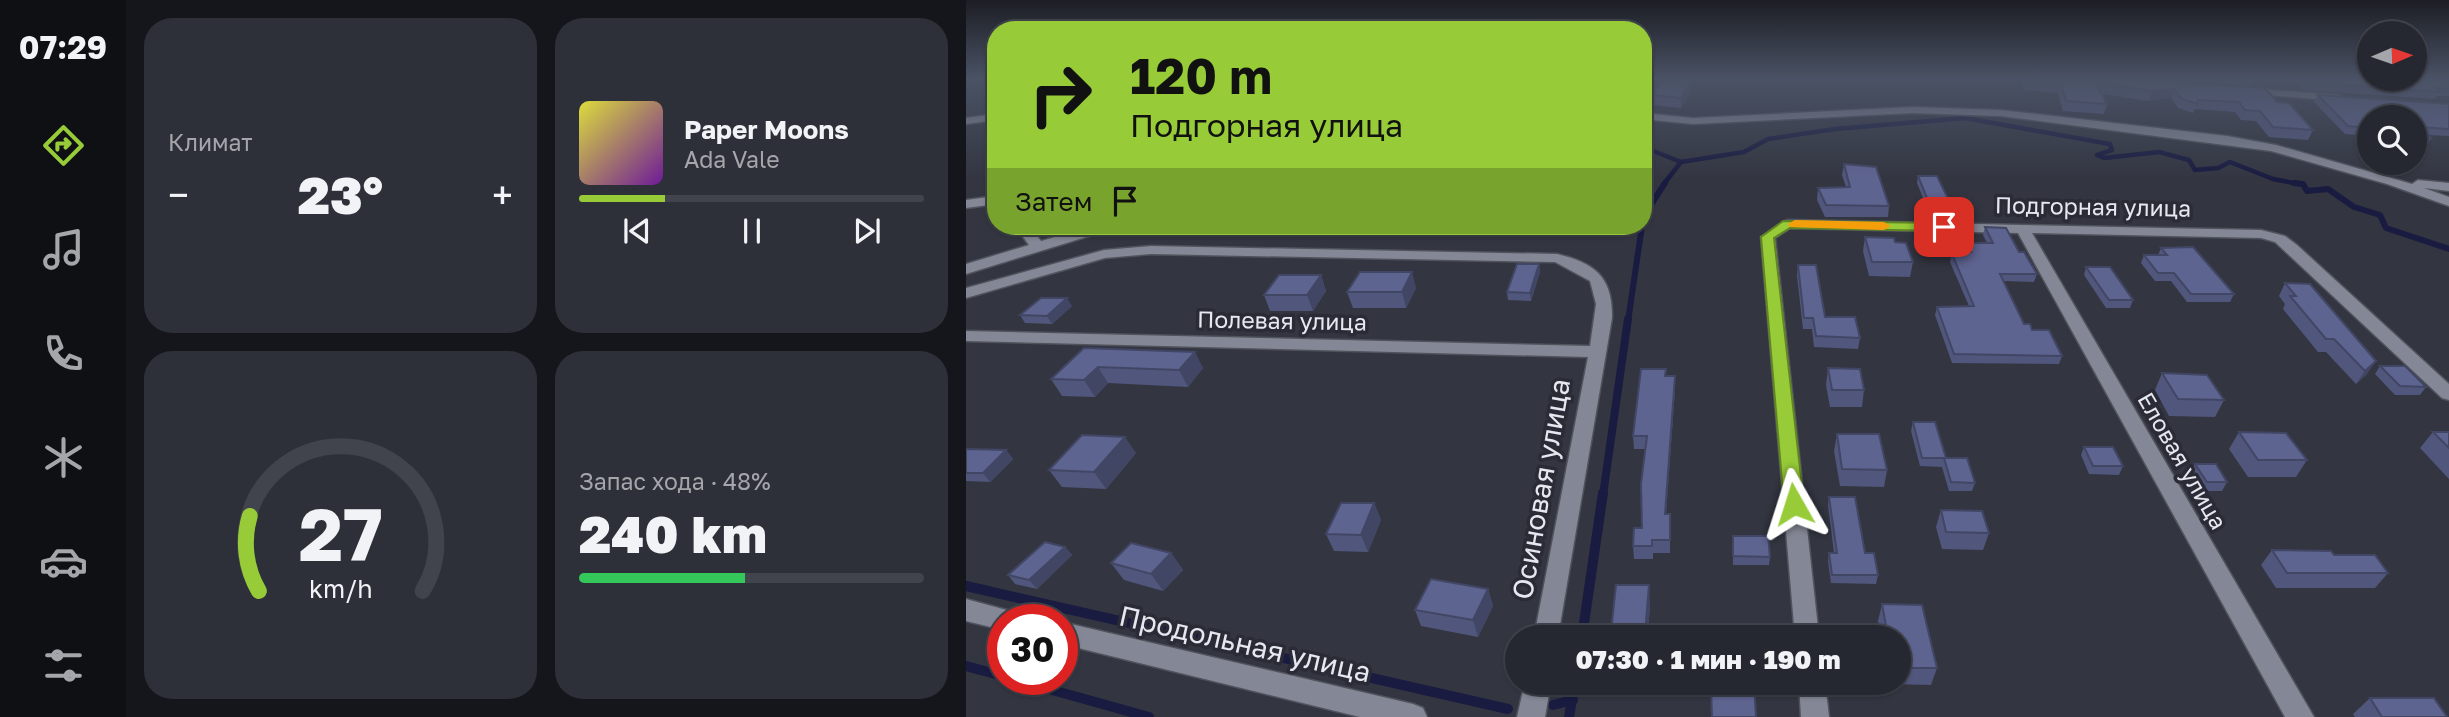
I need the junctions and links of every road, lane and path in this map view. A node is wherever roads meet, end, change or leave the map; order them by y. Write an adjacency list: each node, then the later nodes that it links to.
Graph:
1 (1883, 111): 3 (street)
2 (1955, 111): 6 (street)
3 (1652, 117)
4 (987, 118): 5 (street)
5 (966, 121)
6 (2392, 181): 7 (street); 9 (street)
7 (2449, 187)
8 (987, 201): 10 (street)
9 (2449, 202)
10 (966, 204)
11 (2022, 228): 19 (street, Подгорная улица); 23 (street, Подгорная улица); 30 (street, Еловая улица)
12 (1029, 235): 14 (street)
13 (1077, 235): 14 (street)
14 (1038, 247): 15 (street)
15 (966, 269)
16 (966, 293): 18 (street, Осиновая улица)
17 (966, 336): 18 (street, Полевая улица)
18 (1597, 352): 22 (street, Осиновая улица)
19 (2449, 394)
20 (966, 610): 21 (street)
21 (987, 615)
22 (1548, 625)
23 (1806, 625)
24 (1078, 637): 27 (street, Продольная улица)
25 (1535, 695): 28 (street)
26 (1813, 695): 29 (street)
27 (1413, 717)
28 (1531, 717)
29 (1815, 717)
30 (2300, 717)

